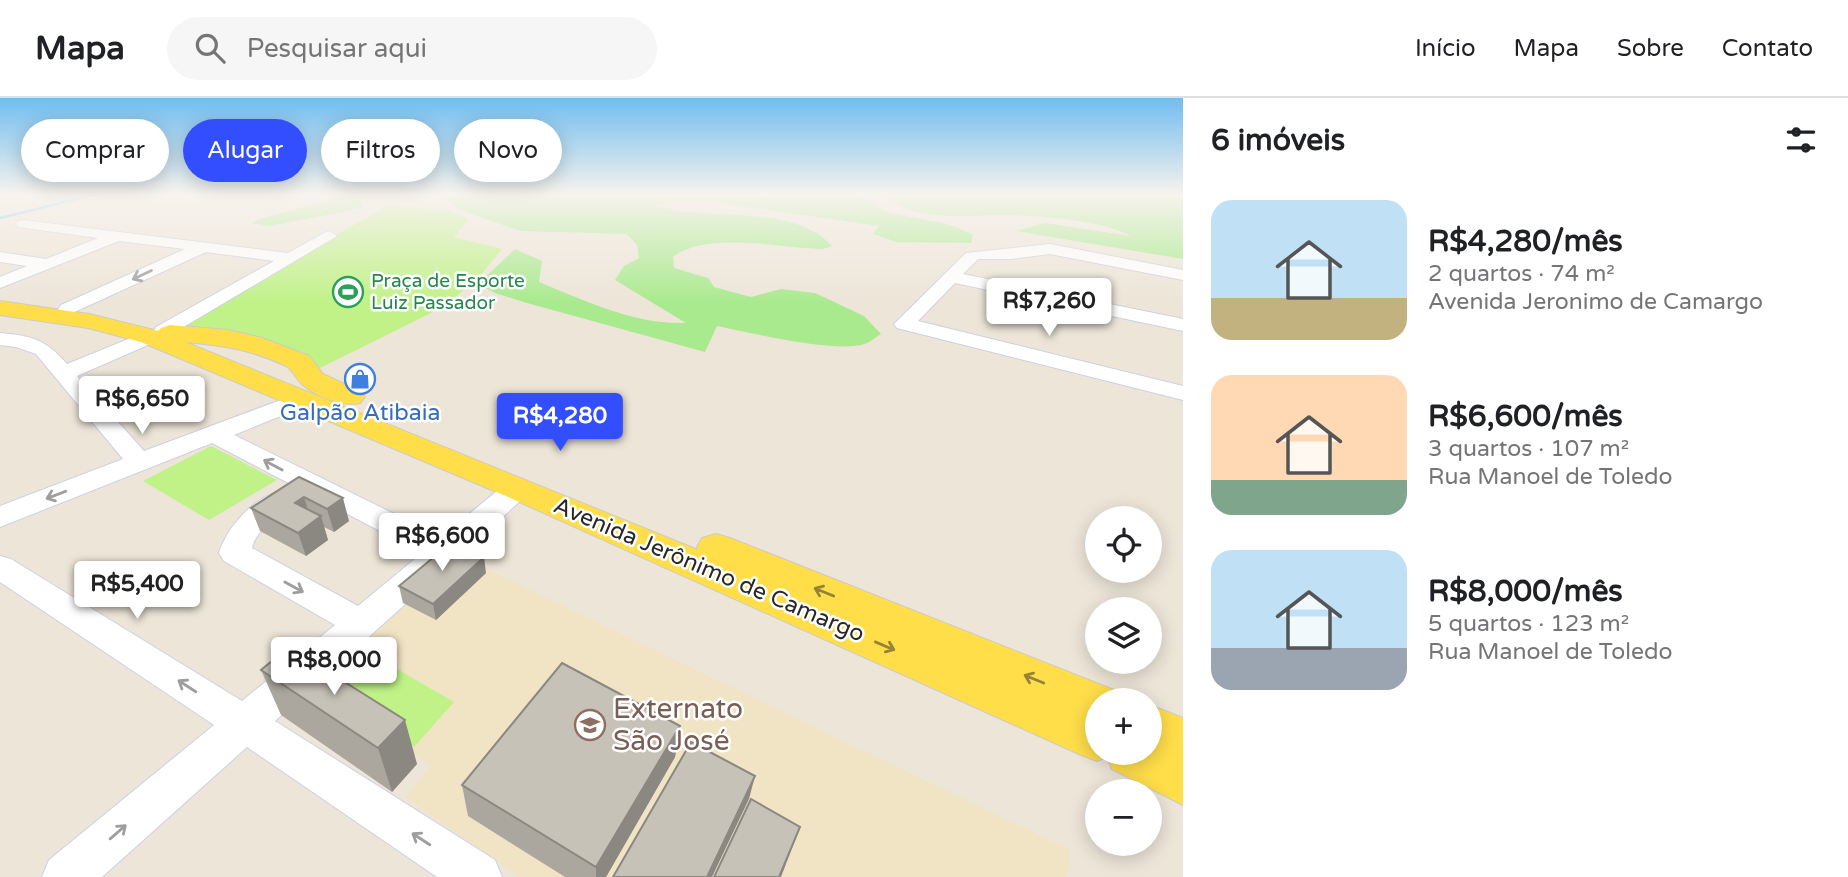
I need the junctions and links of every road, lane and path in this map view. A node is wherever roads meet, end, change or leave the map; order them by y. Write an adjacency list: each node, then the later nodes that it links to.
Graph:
1 (73, 230): 3 (street)
2 (132, 230): 3 (street)
3 (118, 236): 5 (street); 8 (street)
4 (329, 236): 7 (street)
5 (204, 247): 7 (street); 14 (street, one-way to 14)
6 (0, 257): 8 (street)
7 (290, 258): 16 (street)
8 (46, 264): 11 (street)
9 (1183, 275): 10 (street)
10 (950, 277): 15 (street); 22 (street)
11 (0, 283)
12 (0, 300): 14 (main road)
13 (0, 308): 16 (main road, Avenida Jerônimo de Camargo)
14 (68, 310): 16 (main road)
15 (1183, 325)
16 (156, 334): 18 (main road); 19 (main road, Avenida Jerônimo de Camargo); 20 (street)
17 (0, 339): 20 (street)
18 (253, 344): 19 (main road); 21 (main road)
19 (214, 363): 21 (main road, Avenida Jerônimo de Camargo)
20 (64, 373): 24 (street)
21 (292, 385): 23 (street); 26 (main road, Avenida Jerônimo de Camargo); 31 (main road, one-way to 21)
22 (1183, 393)
23 (213, 433): 24 (street); 25 (street, one-way to 23)
24 (139, 462): 27 (street, one-way to 27)
25 (307, 483): 28 (street); 30 (street, one-way to 30)
26 (518, 488): 28 (street); 34 (main road, Avenida Jerônimo de Camargo, one-way to 34)
27 (0, 517)
28 (443, 551): 30 (street)
29 (0, 567): 32 (street, one-way to 29)
30 (360, 623): 32 (street)
31 (1085, 700)
32 (244, 723): 38 (street, one-way to 32); 39 (street, one-way to 32)
33 (1162, 732): 35 (main road)
34 (1085, 733)
35 (1183, 741)
36 (1155, 765): 37 (main road)
37 (1183, 780)
38 (66, 877)
39 (478, 877)

